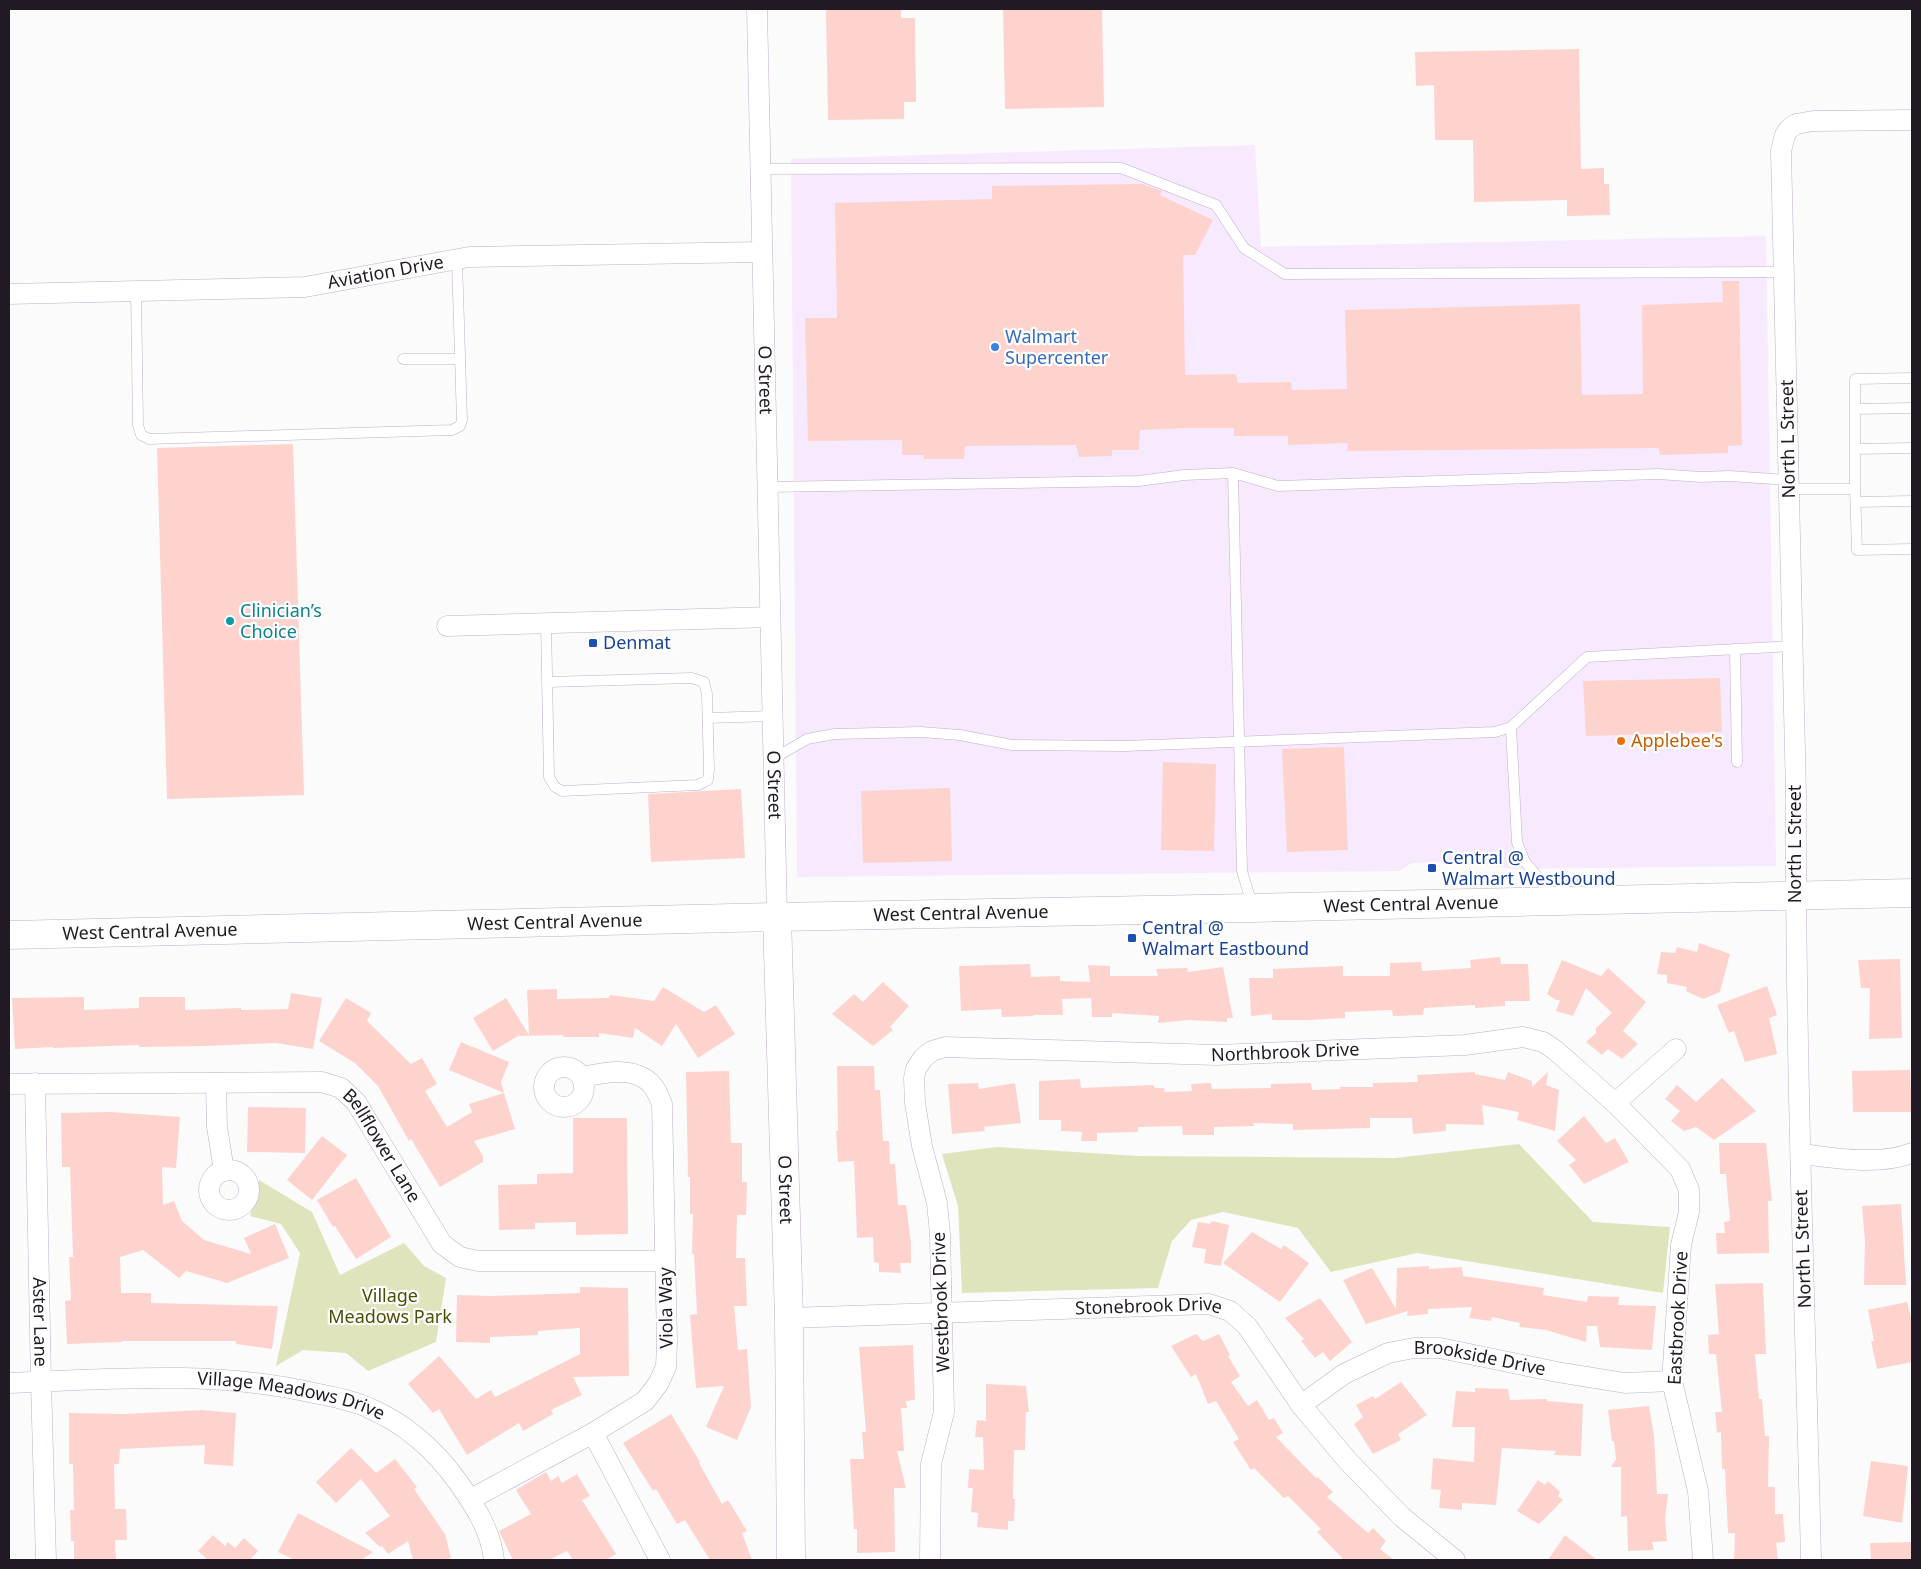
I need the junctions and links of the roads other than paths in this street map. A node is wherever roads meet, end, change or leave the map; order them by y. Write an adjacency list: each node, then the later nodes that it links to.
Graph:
1 (757, 9): 3 (street, O Street)
2 (1912, 120): 6 (street, North L Street)
3 (760, 169): 4 (street, O Street); 6 (lane)
4 (762, 252): 5 (street, Aviation Drive); 18 (street, O Street)
5 (457, 260): 7 (street, Aviation Drive); 10 (lane)
6 (1784, 272): 17 (street, North L Street)
7 (136, 291): 8 (street, Aviation Drive); 10 (lane)
8 (9, 294)
9 (403, 359): 10 (lane)
10 (460, 359)
11 (1912, 378): 13 (lane)
12 (1912, 408): 13 (lane)
13 (1855, 409): 15 (lane)
14 (1912, 448): 15 (lane)
15 (1855, 449): 19 (lane)
16 (1233, 473): 17 (lane); 18 (lane); 32 (lane)
17 (1789, 485): 19 (lane); 26 (street, North L Street)
18 (767, 488): 23 (street, O Street)
19 (1855, 488): 21 (lane)
20 (1912, 501): 21 (lane)
21 (1856, 502): 22 (lane)
22 (1912, 549)
23 (769, 617): 24 (street); 29 (street, O Street)
24 (546, 623): 25 (street); 28 (lane)
25 (447, 626)
26 (1792, 646): 27 (lane); 36 (street, North L Street)
27 (1736, 649): 31 (lane); 34 (lane)
28 (547, 682): 30 (lane); 30 (lane)
29 (772, 716): 30 (lane); 33 (street, O Street)
30 (708, 718)
31 (1511, 727): 32 (lane); 37 (lane)
32 (1238, 742): 33 (lane); 38 (lane)
33 (773, 759): 39 (street, O Street)
34 (1737, 762)
35 (1912, 893): 36 (main road, West Central Avenue)
36 (1795, 896): 37 (main road, West Central Avenue); 49 (street, North L Street)
37 (1558, 901): 38 (main road, West Central Avenue)
38 (1253, 908): 39 (main road, West Central Avenue)
39 (777, 917): 40 (main road, West Central Avenue); 53 (main road, O Street)
40 (9, 936)
41 (1676, 1049): 47 (street)
42 (932, 1051): 47 (street, Northbrook Drive); 52 (street, Westbrook Drive)
43 (582, 1077): 51 (street, Viola Way)
44 (35, 1083): 45 (street, Bellflower Lane); 46 (street, Bellflower Lane); 56 (street, Aster Lane)
45 (216, 1083): 50 (street); 51 (street, Bellflower Lane)
46 (9, 1084)
47 (1615, 1104): 54 (street, Eastbrook Drive)
48 (1912, 1153): 49 (street)
49 (1801, 1154): 67 (street, North L Street)
50 (224, 1171)
51 (665, 1261): 58 (street, Viola Way)
52 (941, 1313): 53 (street, Stonebrook Drive); 57 (street, Stonebrook Drive); 64 (street, Westbrook Drive)
53 (789, 1318): 63 (main road, O Street)
54 (1672, 1381): 57 (street, Brookside Drive); 66 (street, Eastbrook Drive)
55 (9, 1382): 56 (street, Village Meadows Drive)
56 (41, 1382): 59 (street, Village Meadows Drive); 60 (street, Aster Lane)
57 (1301, 1406): 65 (street, Stonebrook Drive)
58 (593, 1433): 59 (street, Viola Way); 62 (street)
59 (471, 1499): 61 (street, Village Meadows Drive)
60 (46, 1560)
61 (494, 1560)
62 (660, 1560)
63 (791, 1560)
64 (930, 1560)
65 (1455, 1560)
66 (1704, 1560)
67 (1811, 1560)

